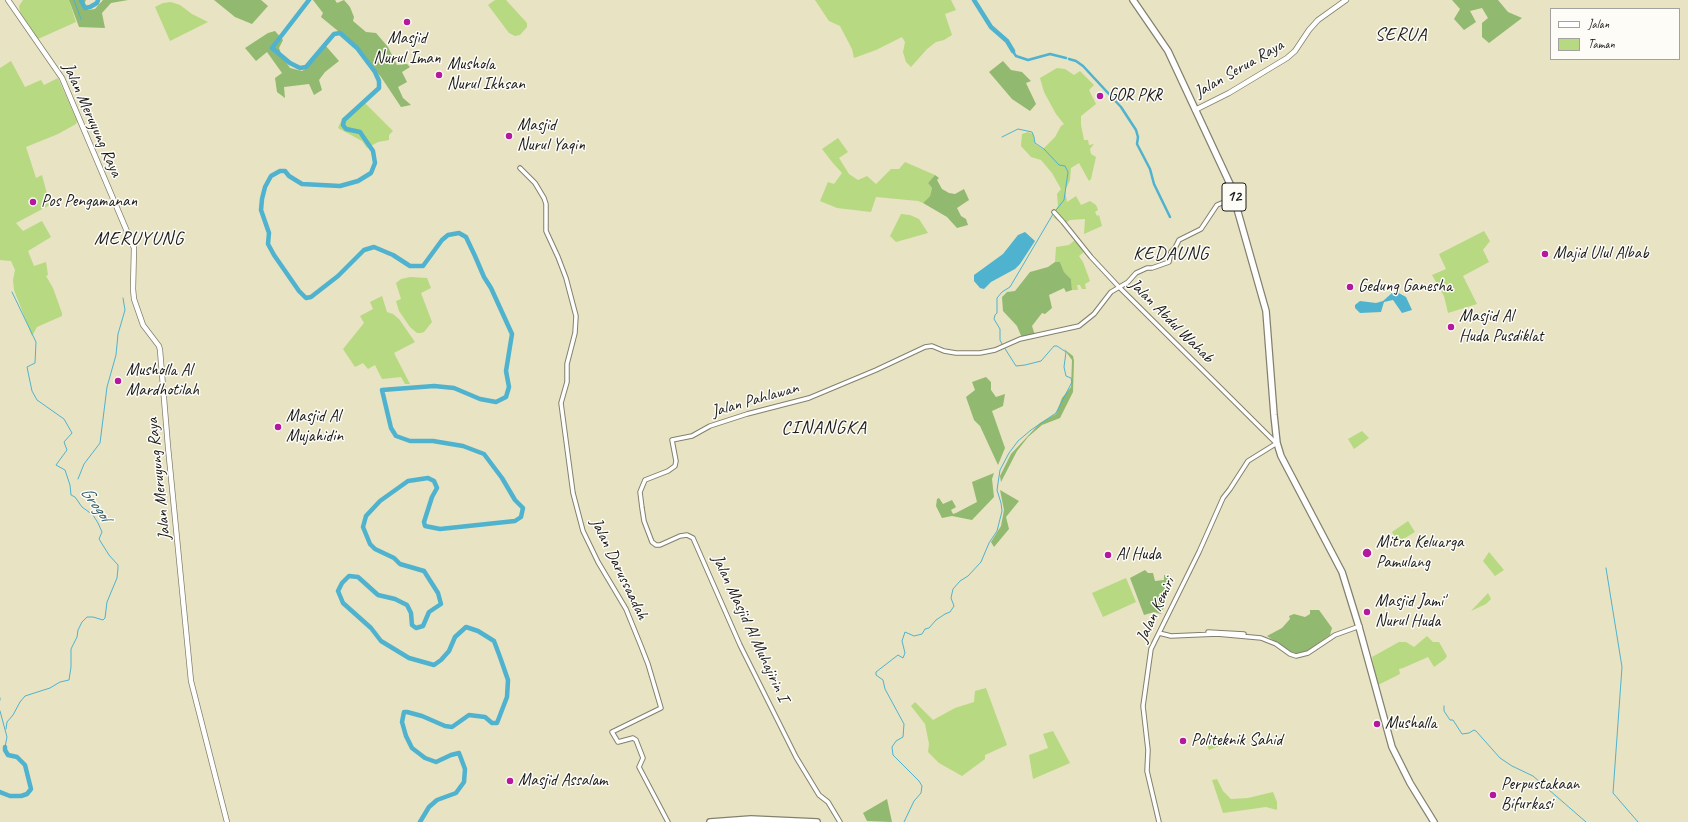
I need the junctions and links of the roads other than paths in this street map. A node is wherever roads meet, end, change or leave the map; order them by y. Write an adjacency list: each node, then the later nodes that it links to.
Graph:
1 (8, 0): 14 (main road, Jalan Meruyung Raya)
2 (1133, 0): 5 (highway, 12)
3 (1137, 0): 5 (highway, 12)
4 (1346, 0): 5 (main road, Jalan Serua Raya)
5 (1197, 109): 7 (highway, 12); 10 (highway, 12)
6 (520, 168): 15 (street, Jalan Darussaadah)
7 (1234, 198): 9 (street); 10 (highway, 12)
8 (1054, 213): 9 (street, Jalan Abdul Wahab)
9 (1118, 286): 10 (street, Jalan Abdul Wahab); 11 (street, Jalan Pahlawan)
10 (1277, 442): 12 (highway, 12); 13 (street, Jalan Kemiri)
11 (693, 538): 18 (street, Jalan Masjid Al Muhajirin I)
12 (1360, 626): 13 (street); 20 (highway, 12)
13 (1159, 632): 19 (street, Jalan Kemiri)
14 (227, 822)
15 (668, 822)
16 (710, 822): 17 (highway)
17 (817, 822)
18 (840, 822)
19 (1159, 822)
20 (1435, 822)

